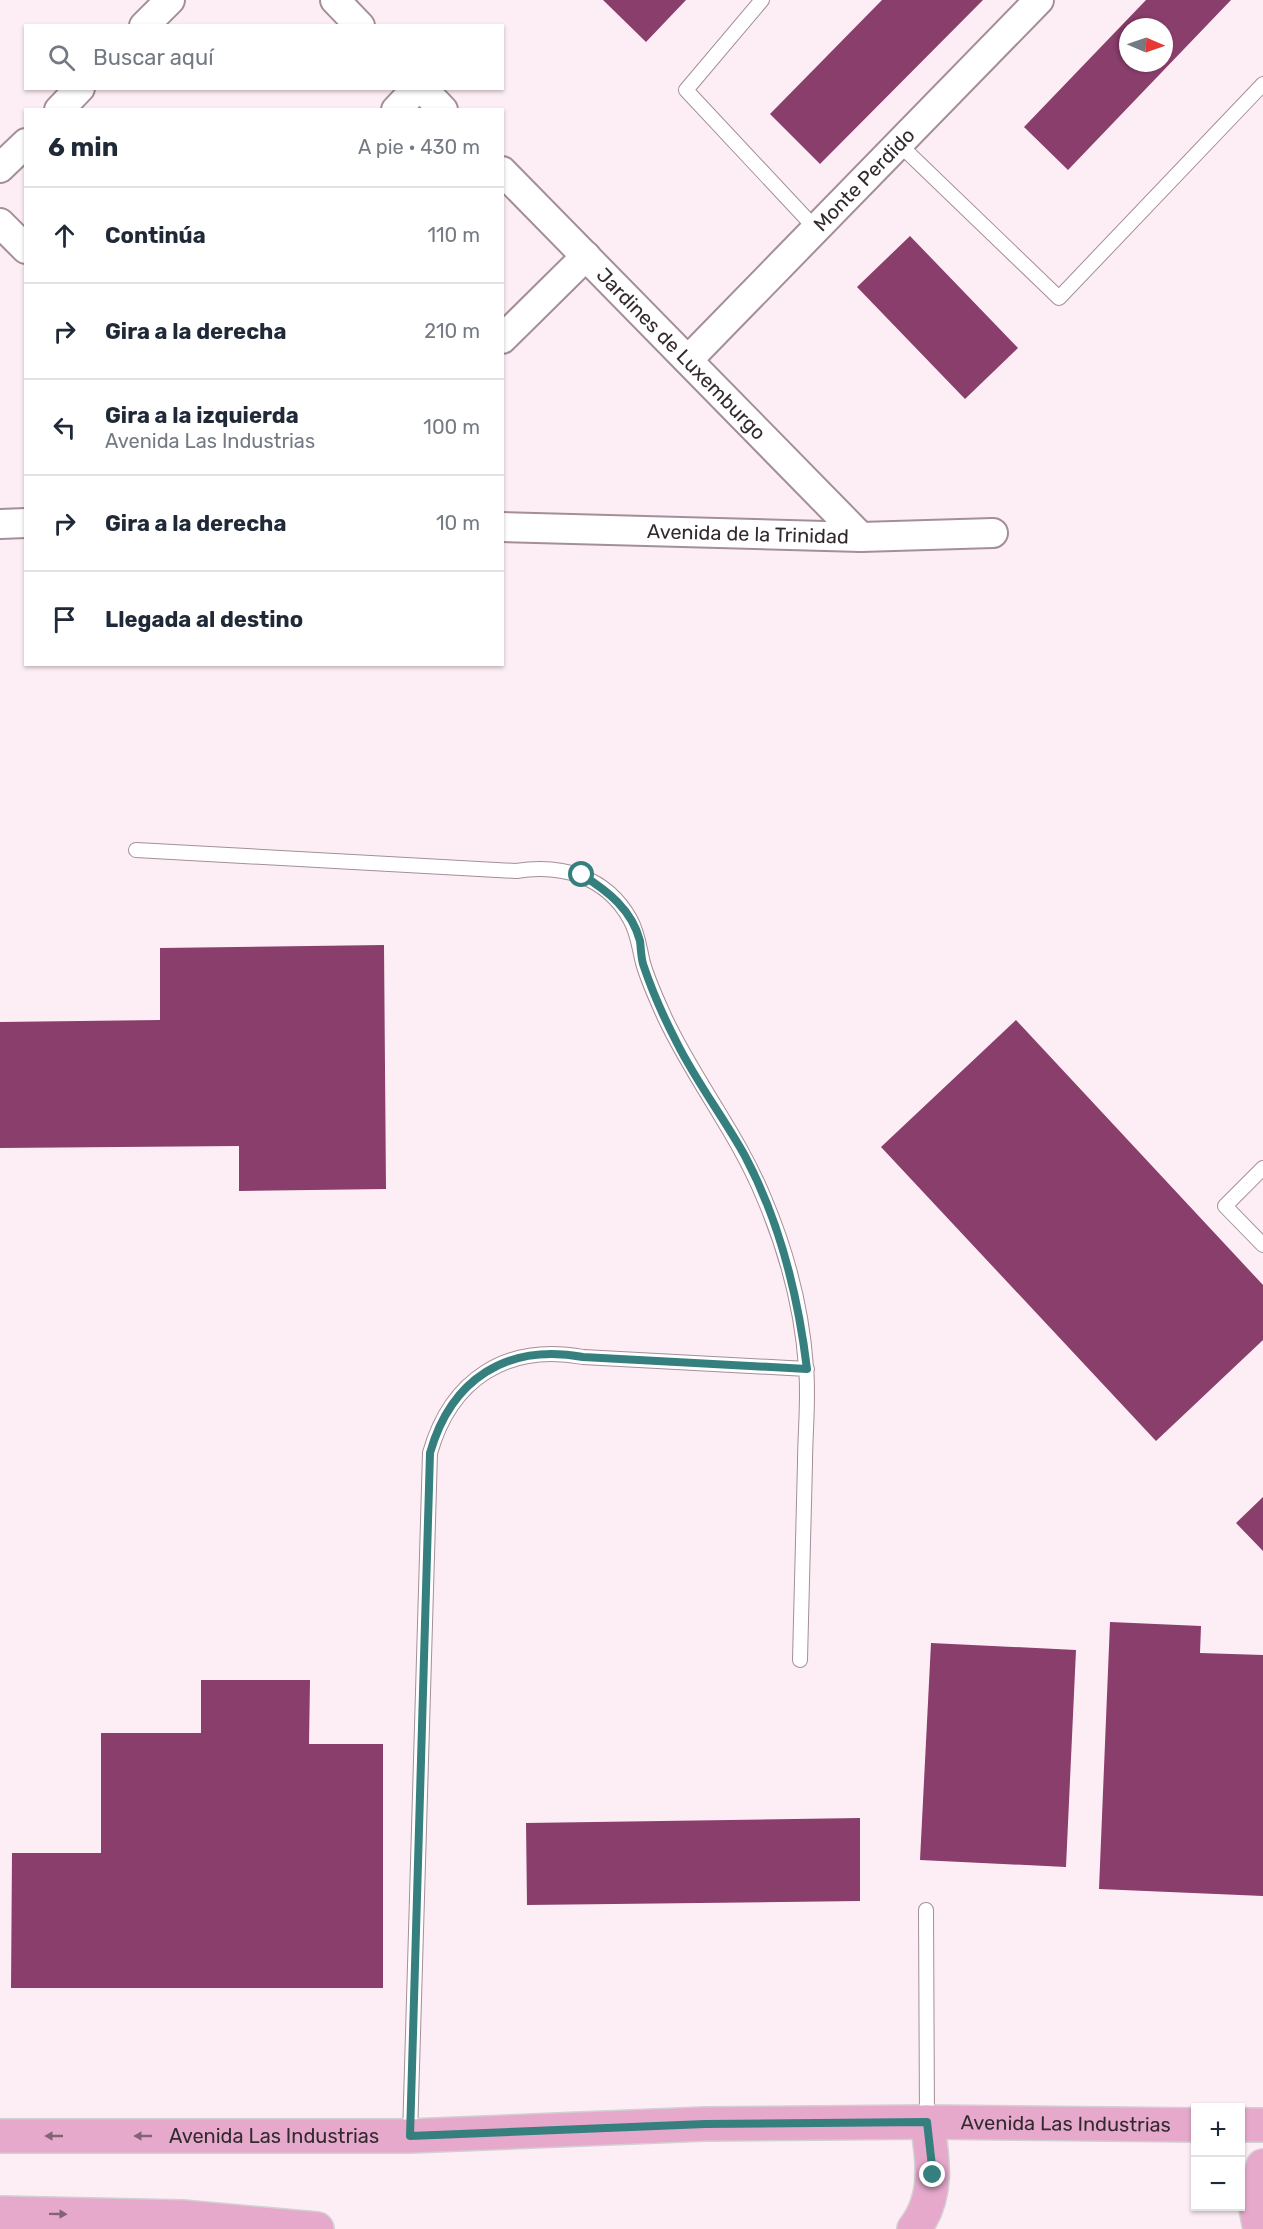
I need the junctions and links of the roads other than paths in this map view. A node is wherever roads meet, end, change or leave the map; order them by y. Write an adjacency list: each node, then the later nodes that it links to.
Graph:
1 (170, 0): 5 (street)
2 (335, 0): 6 (street)
3 (762, 0): 19 (lane)
4 (1040, 0): 14 (street, Monte Perdido)
5 (146, 24)
6 (358, 24)
7 (1263, 84): 14 (lane)
8 (78, 90): 11 (street)
9 (415, 90): 12 (street)
10 (424, 90): 13 (street)
11 (61, 108)
12 (398, 108)
13 (440, 108)
14 (899, 144): 19 (street, Monte Perdido)
15 (24, 145): 16 (street)
16 (0, 168)
17 (504, 173): 21 (street, Jardines de Luxemburgo)
18 (0, 223): 20 (street)
19 (816, 229): 23 (street, Monte Perdido)
20 (24, 247)
21 (586, 256): 22 (street); 23 (street, Jardines de Luxemburgo)
22 (504, 337)
23 (687, 360): 28 (street, Jardines de Luxemburgo)
24 (24, 523): 25 (street)
25 (0, 524)
26 (504, 527): 28 (street, Avenida de la Trinidad)
27 (993, 533): 28 (street, Avenida de la Trinidad)
28 (861, 537)
29 (136, 850): 32 (lane)
30 (1263, 1168): 31 (lane)
31 (1263, 1245)
32 (807, 1369): 33 (lane); 40 (lane)
33 (800, 1660)
34 (926, 1910): 35 (lane)
35 (927, 2122): 36 (main road, Avenida Las Industrias); 40 (main road, Avenida Las Industrias); 45 (main road)
36 (1191, 2125)
37 (1245, 2125): 38 (main road)
38 (1263, 2126)
39 (0, 2136): 40 (main road, Avenida Las Industrias, one-way to 39)
40 (410, 2136)
41 (1263, 2166): 46 (main road)
42 (0, 2213): 43 (main road, one-way to 43)
43 (275, 2227): 44 (main road)
44 (317, 2229)
45 (914, 2229)
46 (1260, 2229)

